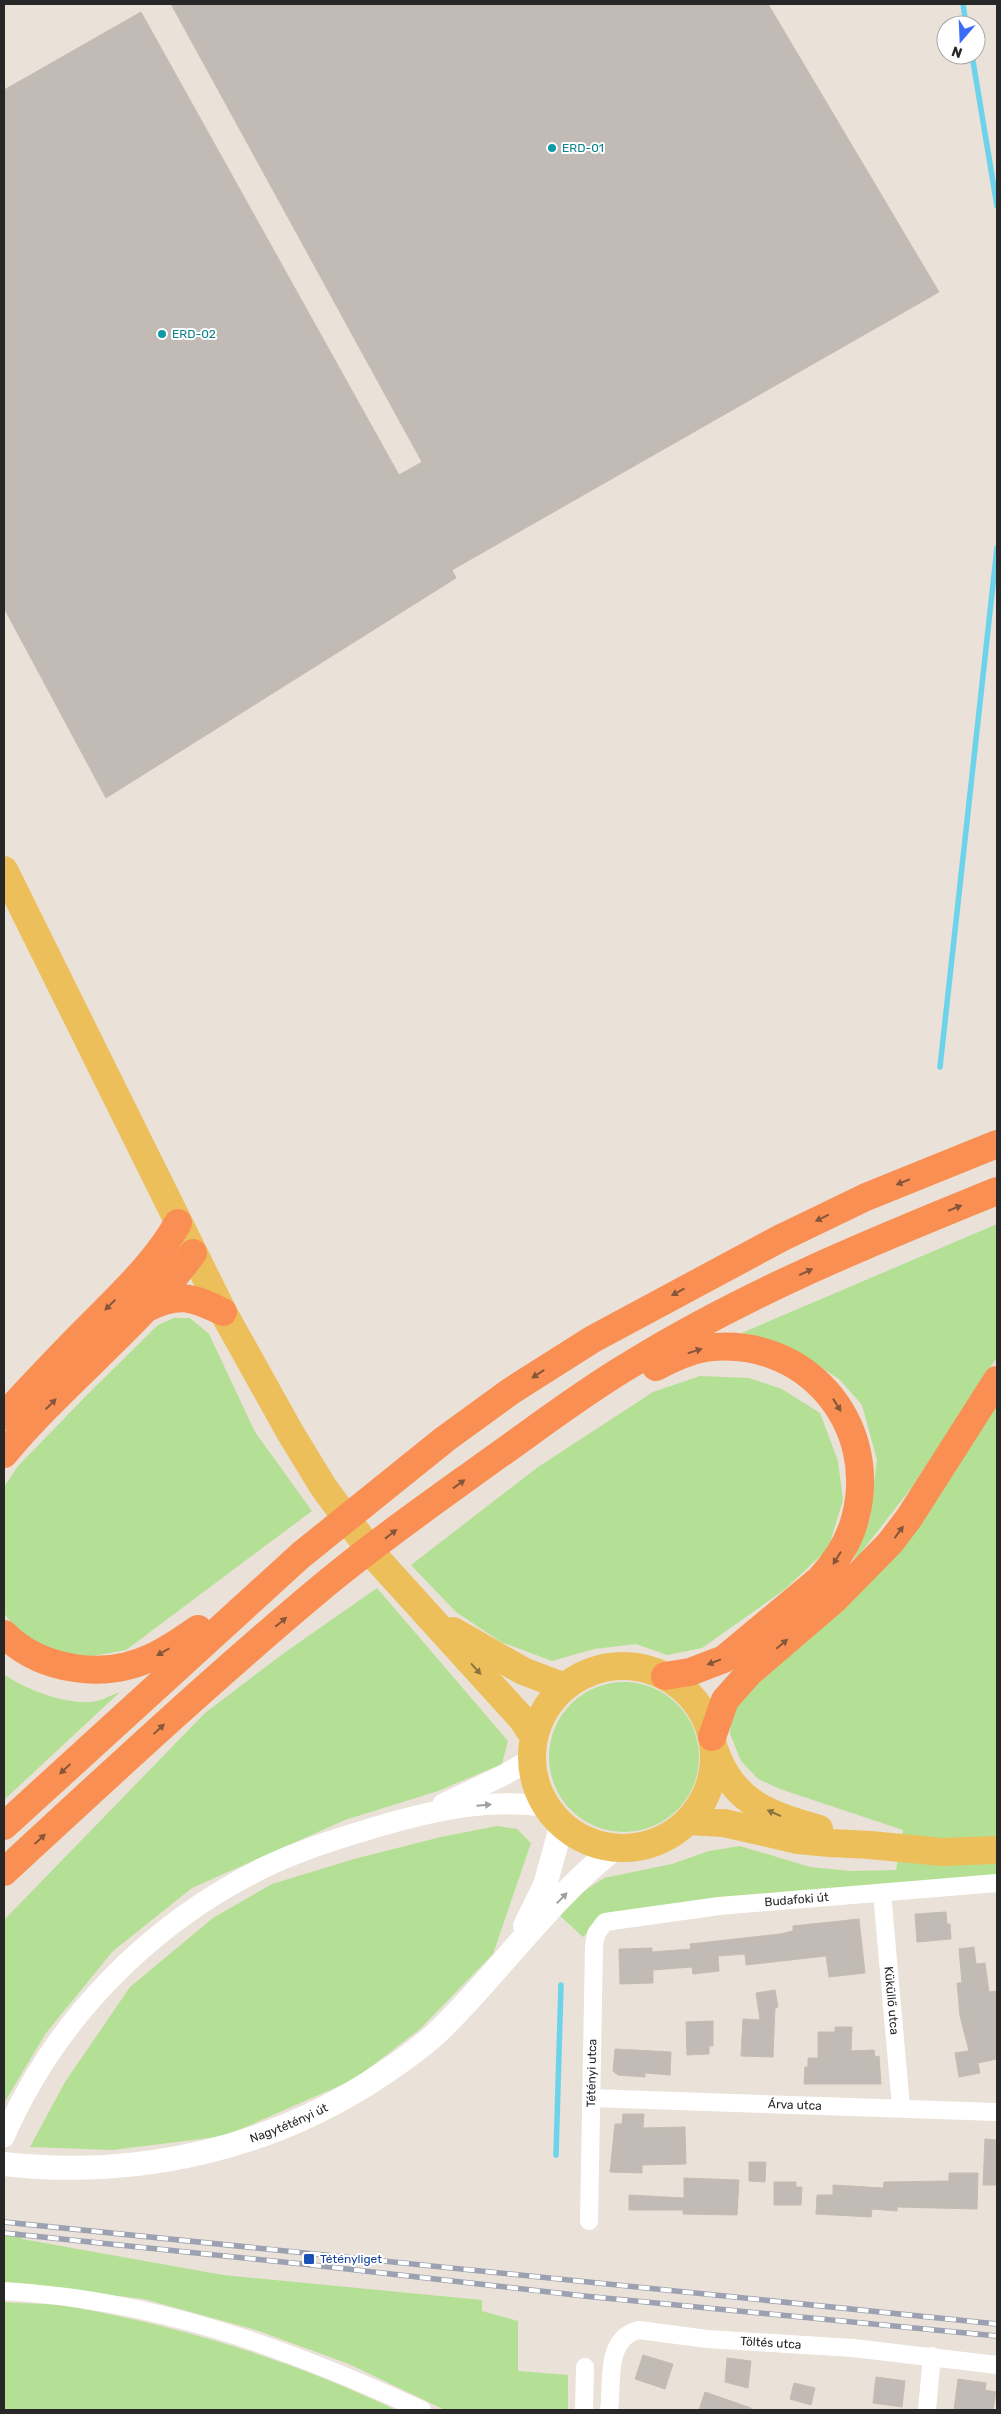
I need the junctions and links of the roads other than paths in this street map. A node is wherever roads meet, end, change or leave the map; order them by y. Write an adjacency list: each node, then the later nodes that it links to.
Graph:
1 (4, 870): 4 (main road)
2 (997, 1144): 13 (highway, one-way to 13)
3 (997, 1191): 11 (highway, one-way to 3)
4 (178, 1223): 5 (main road); 6 (highway)
5 (193, 1253): 6 (highway); 7 (highway); 8 (main road)
6 (145, 1270): 10 (highway, one-way to 10)
7 (146, 1309): 8 (highway); 12 (highway, one-way to 7)
8 (223, 1312): 14 (main road)
9 (997, 1380): 18 (highway, one-way to 9)
10 (4, 1416)
11 (541, 1425): 16 (highway, one-way to 16); 27 (highway, one-way to 11)
12 (4, 1454)
13 (276, 1577): 15 (highway, one-way to 15); 23 (highway, one-way to 23)
14 (432, 1619): 17 (main road); 19 (main road, one-way to 19)
15 (4, 1634)
16 (665, 1676): 17 (main road); 18 (main road)
17 (565, 1687): 19 (main road)
18 (713, 1743): 22 (main road); 24 (main road, one-way to 18)
19 (533, 1748): 20 (street); 21 (main road)
20 (418, 1815): 21 (street, one-way to 21); 35 (street)
21 (555, 1816): 25 (main road); 31 (main road, Nagytétényi út)
22 (688, 1821): 24 (main road); 25 (main road)
23 (4, 1826)
24 (870, 1845): 26 (main road)
25 (615, 1848): 31 (main road, Nagytétényi út, one-way to 25)
26 (997, 1850)
27 (4, 1872)
28 (997, 1883): 29 (street, Budafoki út)
29 (882, 1893): 30 (street, Budafoki út); 33 (street, Küküllő utca)
30 (599, 1927): 32 (street, Tétényi utca)
31 (516, 1946): 36 (main road, Nagytétényi út)
32 (591, 2098): 33 (street, Árva utca); 37 (street, Tétényi utca)
33 (901, 2107): 34 (street, Árva utca)
34 (997, 2112)
35 (4, 2138)
36 (4, 2164)
37 (589, 2221)
38 (4, 2291): 42 (street)
39 (932, 2356): 40 (street, Töltés utca); 44 (street, Töltés utca); 45 (street)
40 (997, 2365)
41 (585, 2367): 43 (street)
42 (422, 2410)
43 (584, 2410)
44 (609, 2410)
45 (928, 2410)

